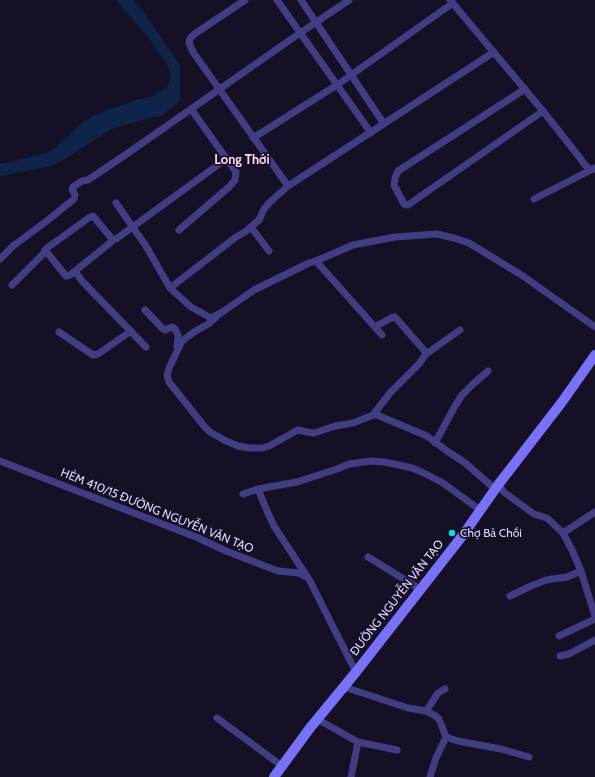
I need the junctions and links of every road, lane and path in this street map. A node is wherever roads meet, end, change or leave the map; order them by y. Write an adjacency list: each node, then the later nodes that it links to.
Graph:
1 (245, 0): 11 (street)
2 (277, 0): 7 (street)
3 (301, 0): 6 (street)
4 (349, 0): 6 (street)
5 (452, 2): 8 (street); 9 (street)
6 (316, 22): 7 (street); 9 (street)
7 (300, 33): 10 (street); 11 (street)
8 (494, 52): 12 (street); 15 (street)
9 (351, 75): 10 (street); 15 (street)
10 (337, 85): 16 (street); 17 (street)
11 (219, 89): 13 (street); 17 (street)
12 (525, 89): 14 (street); 14 (street)
13 (191, 109): 18 (street); 29 (street)
14 (543, 111): 19 (street)
15 (384, 124): 16 (street)
16 (370, 133): 20 (street)
17 (253, 138): 20 (street)
18 (226, 159): 23 (street); 25 (street)
19 (593, 169): 21 (street)
20 (288, 186): 24 (street)
21 (534, 199)
22 (116, 203): 23 (street)
23 (132, 227): 26 (street); 33 (street)
24 (251, 227): 28 (street); 33 (street)
25 (179, 230)
26 (113, 240): 27 (street); 31 (street)
27 (45, 250): 31 (street); 32 (street)
28 (269, 251)
29 (0, 258)
30 (316, 261): 35 (street); 36 (street); 37 (street)
31 (75, 271): 39 (street)
32 (12, 285)
33 (170, 288): 35 (street)
34 (145, 310): 43 (street)
35 (218, 315): 43 (street)
36 (595, 327)
37 (375, 328): 41 (street); 44 (street)
38 (460, 330): 44 (street)
39 (131, 331): 40 (street); 42 (street)
40 (59, 332)
41 (382, 335)
42 (146, 347)
43 (176, 352): 47 (street)
44 (426, 354): 47 (street)
45 (595, 355): 50 (main road, ĐƯỜNG NGUYỄN VĂN TẠO)
46 (488, 371): 48 (street)
47 (373, 415): 48 (street)
48 (435, 443): 50 (street)
49 (0, 461): 58 (street, HẺM 410/15 ĐƯỜNG NGUYỄN VĂN TẠO)
50 (497, 487): 53 (main road, ĐƯỜNG NGUYỄN VĂN TẠO); 55 (street)
51 (258, 489): 52 (street); 53 (street); 58 (street)
52 (243, 494)
53 (480, 510): 59 (main road, ĐƯỜNG NGUYỄN VĂN TẠO)
54 (595, 512): 55 (street)
55 (563, 533): 57 (street)
56 (368, 557): 59 (street)
57 (581, 572): 60 (street); 61 (street)
58 (306, 577): 66 (street)
59 (420, 589): 66 (main road, ĐƯỜNG NGUYỄN VĂN TẠO)
60 (510, 596)
61 (595, 616)
62 (595, 619): 63 (street)
63 (559, 636)
64 (595, 640): 65 (street)
65 (560, 656)
66 (356, 672): 67 (main road, ĐƯỜNG NGUYỄN VĂN TẠO)
67 (344, 687): 69 (street); 71 (main road, ĐƯỜNG NGUYỄN VĂN TẠO)
68 (445, 689): 69 (street)
69 (426, 711): 72 (street)
70 (217, 718): 76 (street)
71 (317, 719): 73 (street); 76 (main road, ĐƯỜNG NGUYỄN VĂN TẠO)
72 (446, 737): 75 (street); 79 (street)
73 (358, 742): 74 (street); 78 (street)
74 (397, 750)
75 (529, 757)
76 (282, 766): 77 (main road, ĐƯỜNG NGUYỄN VĂN TẠO)
77 (274, 777)
78 (352, 777)
79 (430, 777)

